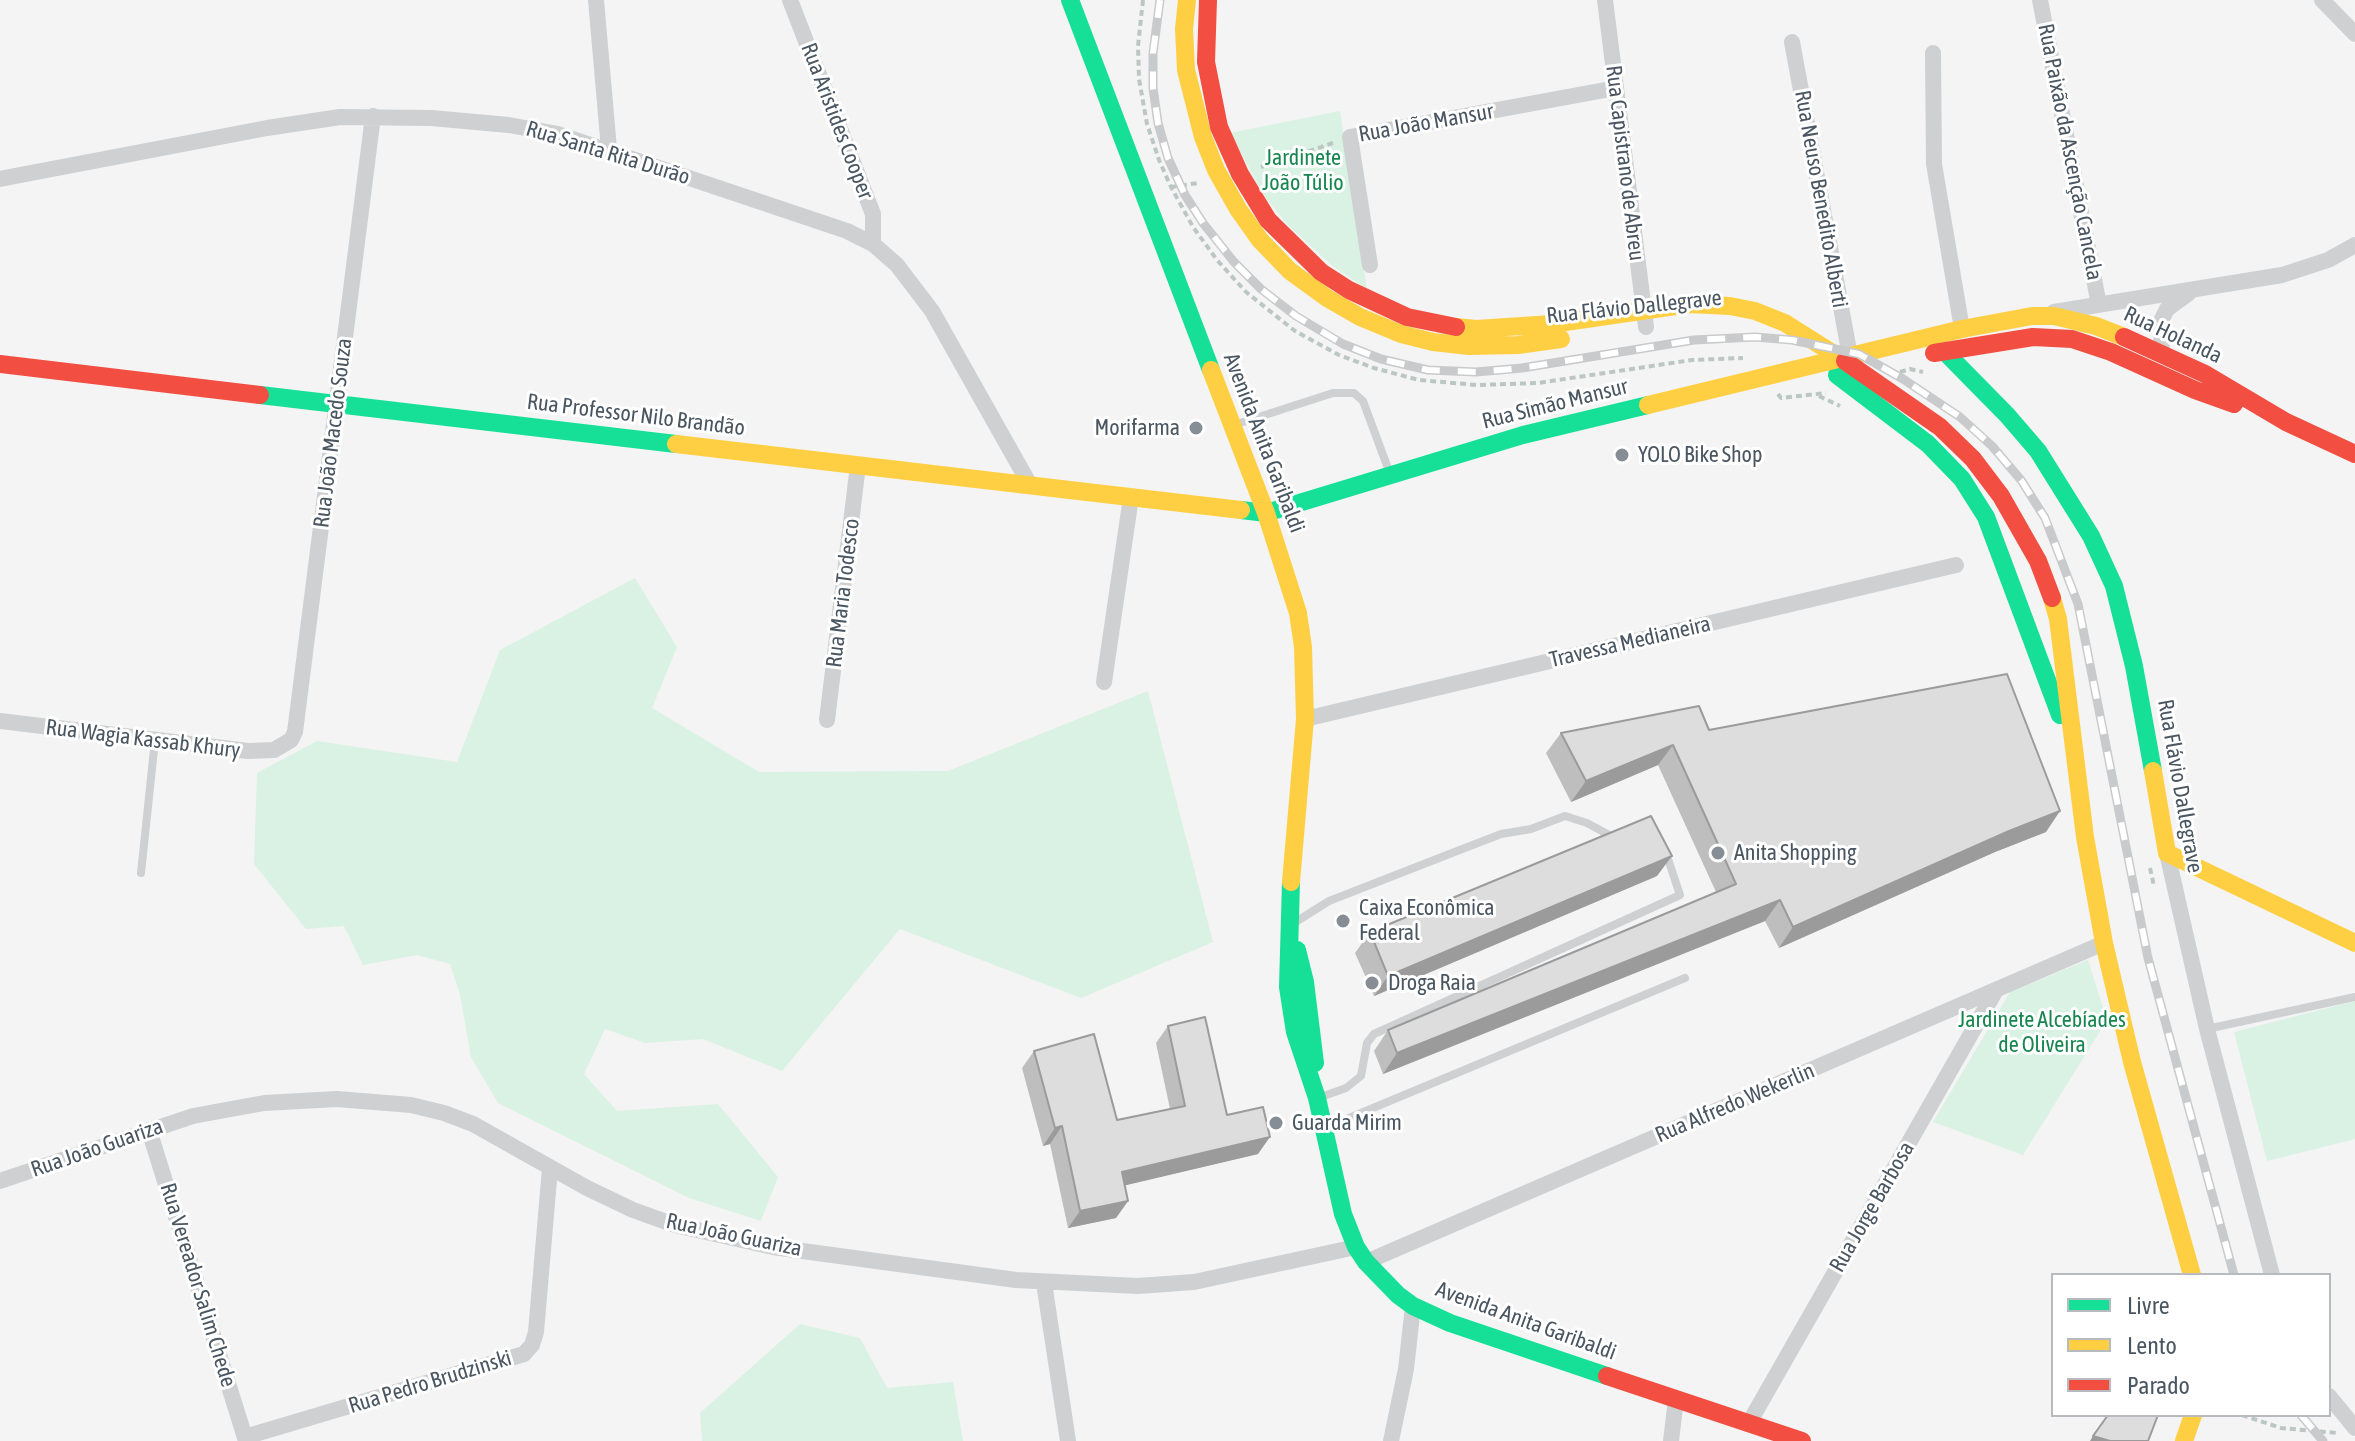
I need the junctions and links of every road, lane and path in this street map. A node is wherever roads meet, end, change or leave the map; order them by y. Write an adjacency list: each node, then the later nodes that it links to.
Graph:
1 (596, 0): 15 (street)
2 (790, 0): 20 (street, Rua Aristides Cooper)
3 (1070, 0): 19 (main road, Avenida Anita Garibaldi)
4 (1187, 0): 26 (main road, Rua Flávio Dallegrave)
5 (1208, 0): 16 (main road, Rua Flávio Dallegrave)
6 (1605, 0): 12 (street, Rua Capistrano de Abreu)
7 (2040, 0): 24 (street, Rua Paixão da Ascenção Cancela)
8 (2322, 0): 9 (street)
9 (2355, 34)
10 (1792, 42): 31 (street, Rua Neuso Benedito Alberti)
11 (1933, 53): 27 (street)
12 (1616, 88): 14 (street, Rua João Mansur); 26 (street, Rua Capistrano de Abreu)
13 (373, 116): 15 (street, Rua Santa Rita Durão); 17 (street, Rua Santa Rita Durão); 40 (street, Rua João Macedo Souza)
14 (1350, 137): 16 (path, Rua João Mansur); 22 (street)
15 (609, 149): 20 (street, Rua Santa Rita Durão)
16 (1240, 174): 26 (main road, Rua Flávio Dallegrave)
17 (0, 179)
18 (1209, 182): 19 (path)
19 (1143, 193): 42 (main road, Avenida Anita Garibaldi)
20 (873, 244): 46 (street, Rua Santa Rita Durão)
21 (2355, 245): 23 (street, Rua Simão Mansur)
22 (1370, 265)
23 (2197, 289): 24 (street, Rua Simão Mansur); 30 (street, Rua Simão Mansur)
24 (2099, 305): 25 (street, Rua Simão Mansur)
25 (2032, 316): 27 (main road, Rua Simão Mansur); 30 (main road, Rua Holanda)
26 (1644, 319): 31 (main road, Rua Flávio Dallegrave); 33 (main road, Rua Flávio Dallegrave)
27 (1962, 329): 31 (main road, Rua Simão Mansur)
28 (2033, 337): 29 (main road, Rua Simão Mansur); 41 (main road, Rua Holanda)
29 (1946, 353): 32 (main road, Rua Simão Mansur); 59 (main road, Rua Flávio Dallegrave)
30 (2162, 354): 41 (main road, Rua Holanda)
31 (1850, 356): 32 (main road, Rua Simão Mansur); 33 (main road, Rua Simão Mansur); 38 (main road, Rua Flávio Dallegrave)
32 (1890, 362): 38 (main road)
33 (1821, 363): 45 (main road, Rua Simão Mansur); 55 (main road, Rua Flávio Dallegrave)
34 (0, 364): 40 (main road, Rua Professor Nilo Brandão)
35 (1910, 369): 36 (path)
36 (1935, 374)
37 (1817, 395): 39 (path)
38 (1893, 395): 55 (main road, Rua Flávio Dallegrave)
39 (1781, 398)
40 (337, 404): 44 (main road, Rua Professor Nilo Brandão); 56 (street, Rua João Macedo Souza)
41 (2286, 422): 43 (main road, Rua Holanda)
42 (1232, 426): 45 (lane); 48 (main road, Avenida Anita Garibaldi)
43 (2355, 454)
44 (858, 465): 46 (main road, Rua Professor Nilo Brandão); 52 (street, Rua Maria Todesco)
45 (1390, 473): 48 (main road, Rua Simão Mansur)
46 (1030, 485): 47 (main road, Rua Professor Nilo Brandão)
47 (1131, 497): 48 (main road, Rua Professor Nilo Brandão); 50 (street)
48 (1266, 513): 51 (main road, Avenida Anita Garibaldi)
49 (1956, 565): 51 (street, Travessa Medianeira)
50 (1104, 682)
51 (1305, 719): 63 (main road, Avenida Anita Garibaldi)
52 (827, 720)
53 (0, 721): 54 (street, Rua Wagia Kassab Khury)
54 (155, 740): 56 (street, Rua Wagia Kassab Khury); 61 (lane)
55 (2071, 743): 64 (main road, Rua Flávio Dallegrave)
56 (285, 746)
57 (1623, 832): 63 (lane)
58 (1663, 846): 70 (lane)
59 (2167, 853): 65 (main road); 69 (street, Rua Flávio Dallegrave)
60 (2150, 867): 62 (path)
61 (141, 873)
62 (2157, 898)
63 (1291, 924): 70 (main road, Avenida Anita Garibaldi)
64 (2104, 943): 67 (street, Rua Alfredo Wekerlin); 76 (main road, Rua Flávio Dallegrave)
65 (2355, 943)
66 (1685, 978): 71 (lane)
67 (1996, 990): 75 (street, Rua Alfredo Wekerlin); 84 (street, Rua Jorge Barbosa)
68 (2355, 997): 69 (lane)
69 (2207, 1029): 77 (street, Rua Flávio Dallegrave)
70 (1317, 1098): 71 (main road, Avenida Anita Garibaldi)
71 (1324, 1128): 75 (main road, Avenida Anita Garibaldi)
72 (149, 1130): 73 (street, Rua João Guariza); 74 (street, Rua João Guariza); 86 (street, Rua Vereador Salim Chede)
73 (550, 1168): 78 (street, Rua João Guariza); 86 (street, Rua Pedro Brudzinski)
74 (0, 1181)
75 (1361, 1255): 78 (street, Rua João Guariza); 79 (main road, Avenida Anita Garibaldi)
76 (2191, 1273)
77 (2271, 1273)
78 (1044, 1283): 87 (street)
79 (1413, 1306): 80 (main road, Avenida Anita Garibaldi); 88 (street)
80 (1676, 1399): 84 (main road, Avenida Anita Garibaldi); 89 (street)
81 (2331, 1399): 85 (street)
82 (2192, 1417): 91 (main road)
83 (2248, 1417): 85 (path)
84 (1749, 1423): 90 (main road, Avenida Anita Garibaldi)
85 (2350, 1431)
86 (246, 1439)
87 (1068, 1441)
88 (1391, 1441)
89 (1671, 1441)
90 (1802, 1441)
91 (2184, 1441)

